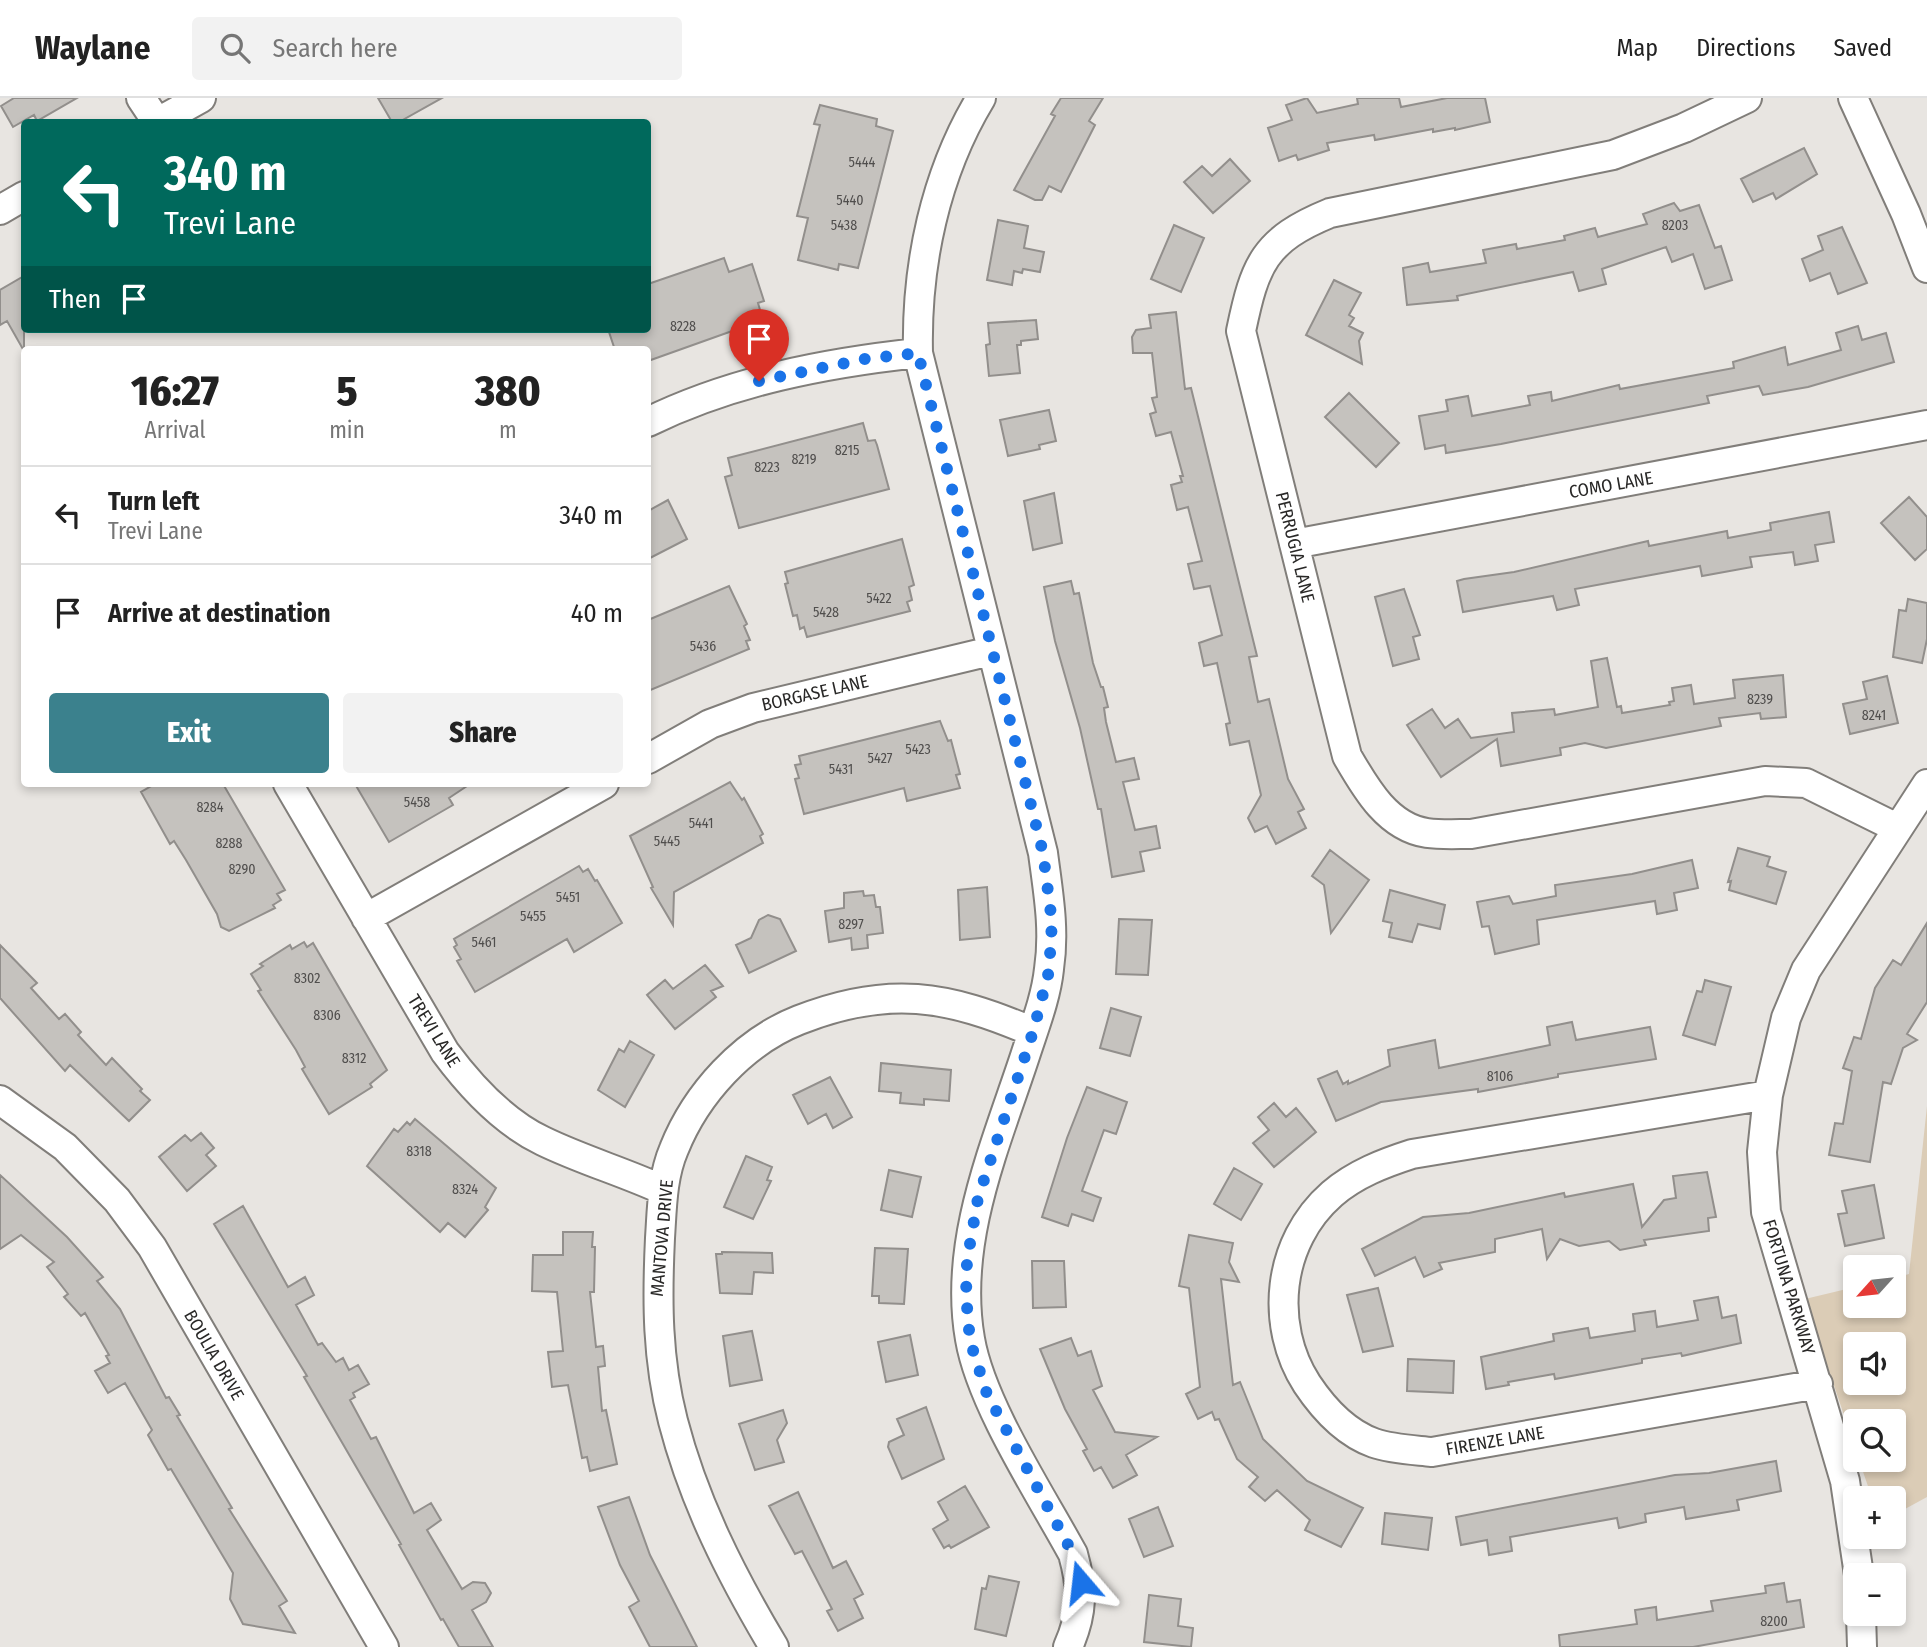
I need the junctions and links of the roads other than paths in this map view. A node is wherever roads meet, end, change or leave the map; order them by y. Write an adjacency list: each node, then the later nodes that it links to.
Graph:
1 (141, 98): 6 (street)
2 (201, 98): 7 (street)
3 (981, 98): 11 (street)
4 (1747, 98): 14 (street, PERRUGIA LANE)
5 (1853, 98): 10 (street)
6 (156, 119)
7 (163, 119)
8 (21, 198): 9 (street)
9 (0, 210)
10 (1927, 268)
11 (918, 353): 12 (street); 15 (street)
12 (651, 421)
13 (1927, 425): 14 (street, COMO LANE)
14 (1294, 544): 20 (street, PERRUGIA LANE)
15 (990, 651): 16 (street, BORGASE LANE); 22 (street)
16 (651, 757)
17 (1927, 784): 20 (street, FORTUNA PARKWAY)
18 (290, 787): 21 (street, TREVI LANE)
19 (599, 787): 21 (street)
20 (1897, 828): 23 (street, FORTUNA PARKWAY)
21 (366, 918): 25 (street, TREVI LANE)
22 (1033, 1032): 25 (street, MANTOVA DRIVE); 31 (street)
23 (1768, 1095): 26 (street, FORTUNA PARKWAY); 26 (street, FIRENZE LANE)
24 (0, 1100): 29 (street, BOULIA DRIVE)
25 (663, 1190): 30 (street, MANTOVA DRIVE)
26 (1818, 1384): 27 (street, FORTUNA PARKWAY)
27 (1857, 1563)
28 (1861, 1626): 32 (street)
29 (384, 1647)
30 (774, 1647)
31 (1068, 1647)
32 (1862, 1647)

